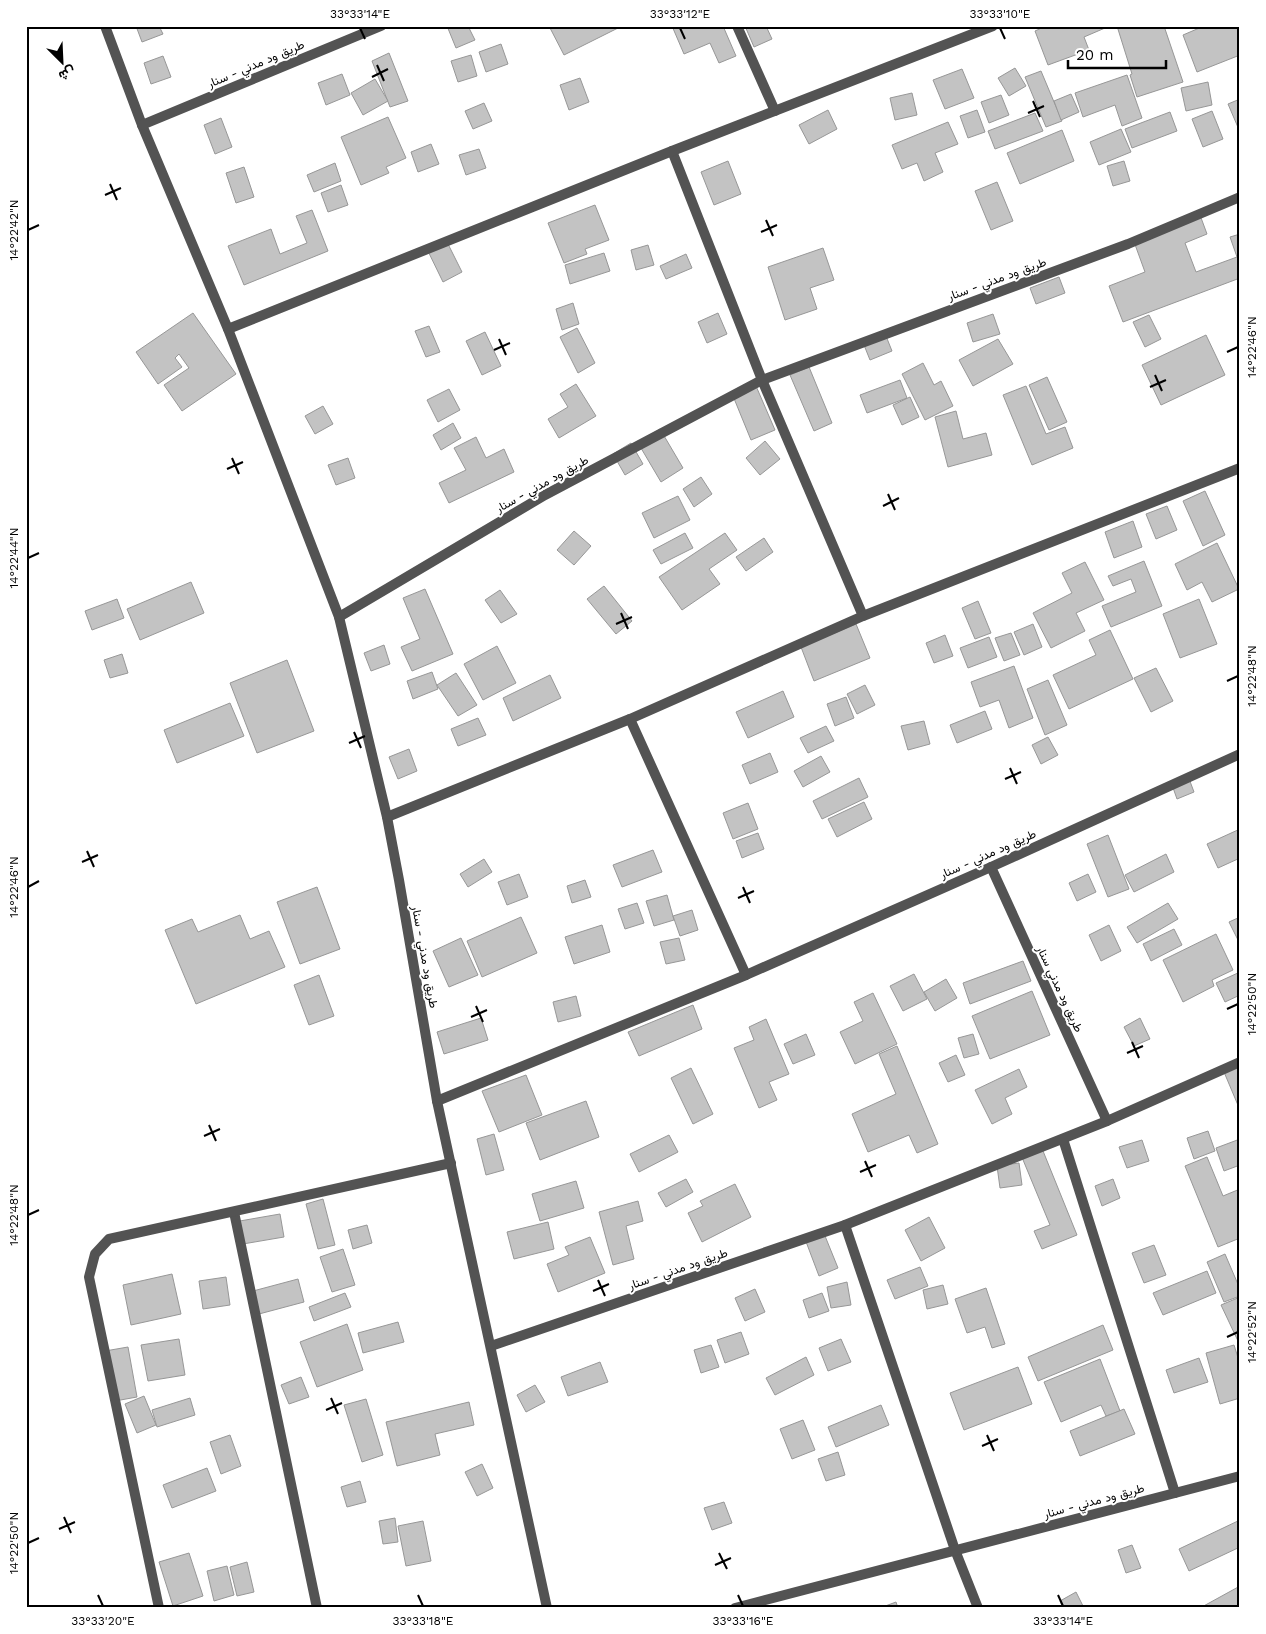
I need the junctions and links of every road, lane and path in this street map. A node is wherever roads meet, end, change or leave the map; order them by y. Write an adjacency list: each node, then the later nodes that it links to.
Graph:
1 (105, 26): 6 (street, طريق ود مدني - سنار)
2 (381, 26): 6 (street, طريق ود مدني - سنار)
3 (737, 26): 5 (street)
4 (993, 26): 5 (street)
5 (775, 111): 7 (street)
6 (142, 125): 9 (street, طريق ود مدني - سنار)
7 (672, 151): 9 (street); 10 (street)
8 (1240, 197): 10 (street, طريق ود مدني - سنار)
9 (228, 329): 13 (street, طريق ود مدني - سنار)
10 (762, 380): 12 (street); 13 (street, طريق ود مدني - سنار)
11 (1240, 468): 12 (street)
12 (863, 616): 14 (street)
13 (339, 618): 16 (street, طريق ود مدني - سنار)
14 (630, 719): 16 (street); 18 (street)
15 (1240, 754): 17 (street, طريق ود مدني - سنار)
16 (387, 817): 20 (street, طريق ود مدني - سنار)
17 (991, 867): 18 (street, طريق ود مدني - سنار); 21 (street, طريق ود مدني سنار)
18 (746, 975): 20 (street, طريق ود مدني - سنار)
19 (1240, 1062): 21 (street, طريق ود مدني - سنار)
20 (437, 1101): 23 (street, طريق ود مدني - سنار)
21 (1107, 1120): 22 (street, طريق ود مدني - سنار)
22 (1062, 1138): 25 (street, طريق ود مدني - سنار); 28 (street)
23 (450, 1164): 24 (street); 26 (street, طريق ود مدني - سنار)
24 (234, 1212): 30 (street); 31 (street)
25 (845, 1225): 26 (street, طريق ود مدني - سنار); 29 (street)
26 (490, 1346): 32 (street, طريق ود مدني - سنار)
27 (1240, 1476): 28 (street, طريق ود مدني - سنار)
28 (1175, 1493): 29 (street, طريق ود مدني - سنار)
29 (955, 1550): 33 (street, طريق ود مدني - سنار); 34 (street)
30 (159, 1608)
31 (317, 1608)
32 (547, 1608)
33 (735, 1608)
34 (978, 1608)

